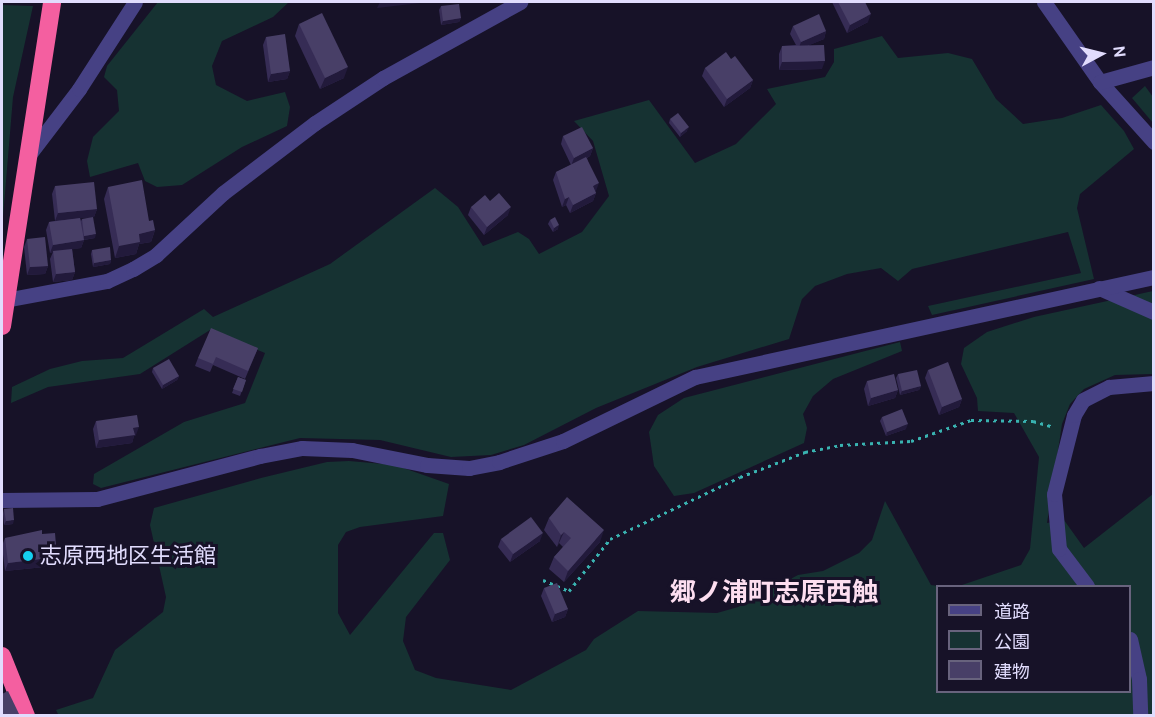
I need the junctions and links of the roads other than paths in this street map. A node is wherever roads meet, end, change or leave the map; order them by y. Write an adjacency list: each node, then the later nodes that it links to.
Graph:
1 (52, 2): 8 (highway)
2 (520, 2): 11 (street)
3 (1044, 2): 6 (street)
4 (134, 4): 8 (street)
5 (1154, 67): 6 (street)
6 (1100, 82): 7 (street)
7 (1154, 142)
8 (28, 156): 11 (highway)
9 (1154, 277): 10 (street)
10 (1099, 288): 12 (street); 15 (street)
11 (6, 300): 13 (highway)
12 (1154, 312)
13 (2, 326)
14 (1154, 383): 16 (street)
15 (2, 500)
16 (1086, 585)
17 (1131, 643): 21 (street)
18 (2, 656): 19 (highway)
19 (6, 683): 20 (highway)
20 (26, 716)
21 (1140, 716)

